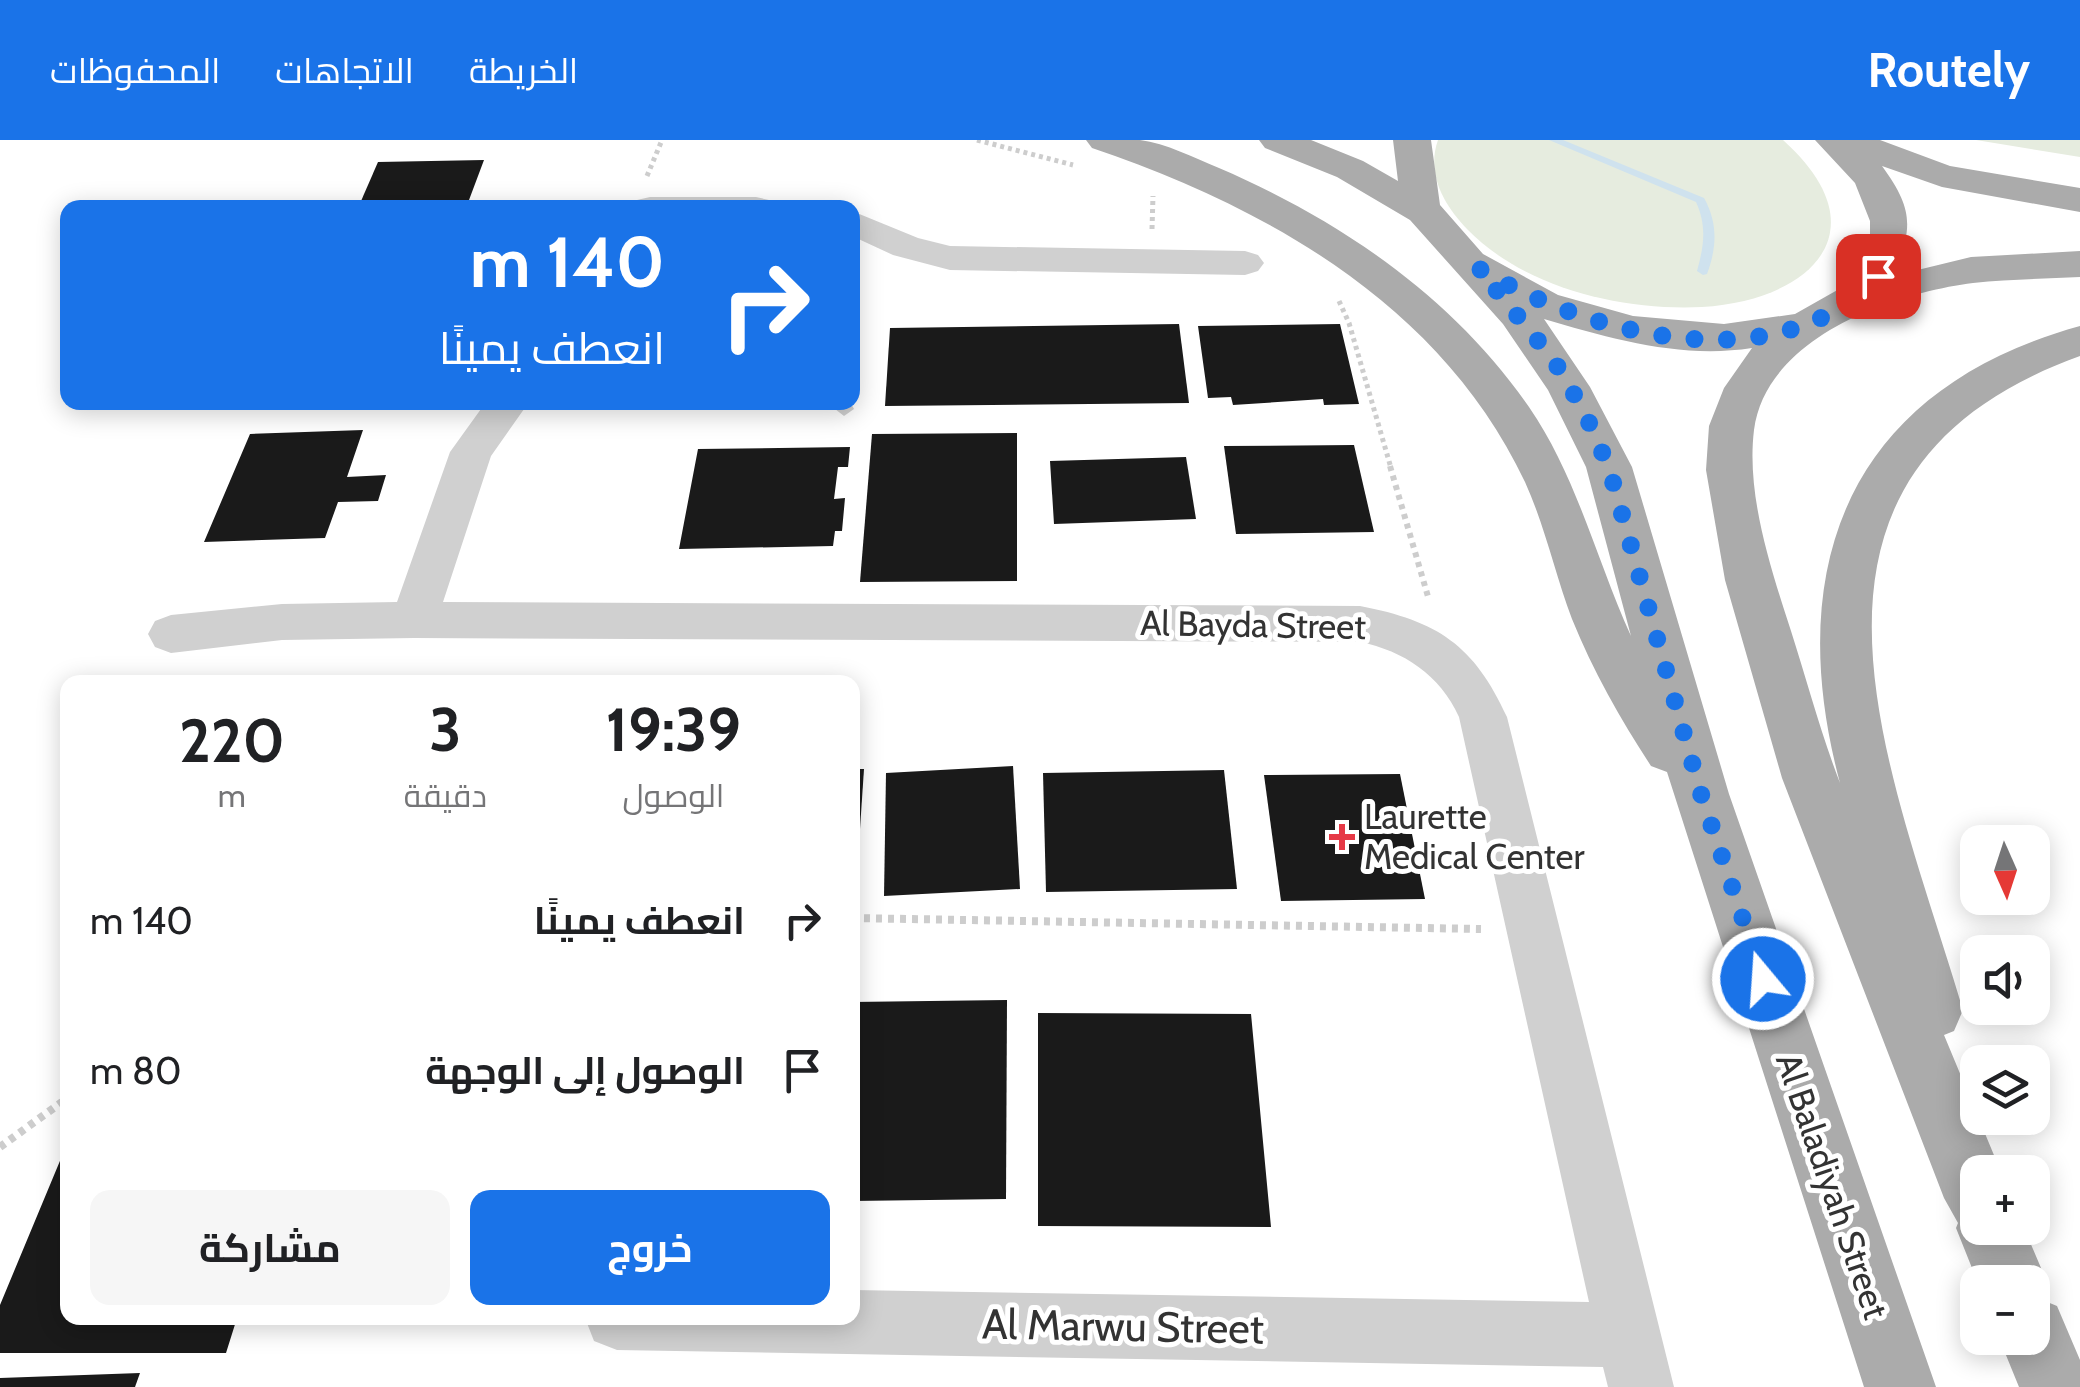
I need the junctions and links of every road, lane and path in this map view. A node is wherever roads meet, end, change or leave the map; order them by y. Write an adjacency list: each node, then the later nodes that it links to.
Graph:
1 (977, 140): 7 (path)
2 (1278, 140): 11 (main road)
3 (1412, 140): 11 (main road)
4 (1834, 140): 18 (main road)
5 (1846, 140): 10 (main road)
6 (1935, 140): 8 (main road)
7 (1096, 154): 25 (main road)
8 (2080, 176)
9 (1153, 188): 13 (path)
10 (2080, 200)
11 (1423, 211): 16 (main road)
12 (860, 226): 13 (street)
13 (1152, 262): 14 (street)
14 (1245, 263)
15 (2080, 264): 18 (main road)
16 (1478, 268): 19 (main road); 25 (main road, Al Baladiyah Street)
17 (1337, 298): 24 (path)
18 (1858, 298): 19 (main road)
19 (1800, 327): 29 (main road)
20 (2080, 340): 29 (main road)
21 (503, 410): 22 (street)
22 (414, 620): 23 (street, Al Bayda Street); 24 (street, Al Bayda Street)
23 (171, 634)
24 (1446, 658): 27 (street, Al Bayda Street)
25 (1701, 794): 35 (main road, Al Baladiyah Street)
26 (860, 918): 27 (path)
27 (1532, 929): 34 (street, Al Bayda Street)
28 (60, 1103): 30 (path)
29 (1941, 1108): 31 (main road)
30 (0, 1147)
31 (1960, 1155)
32 (783, 1325): 34 (street, Al Marwu Street)
33 (2042, 1355): 36 (main road)
34 (1635, 1361)
35 (1900, 1387)
36 (2056, 1387)

